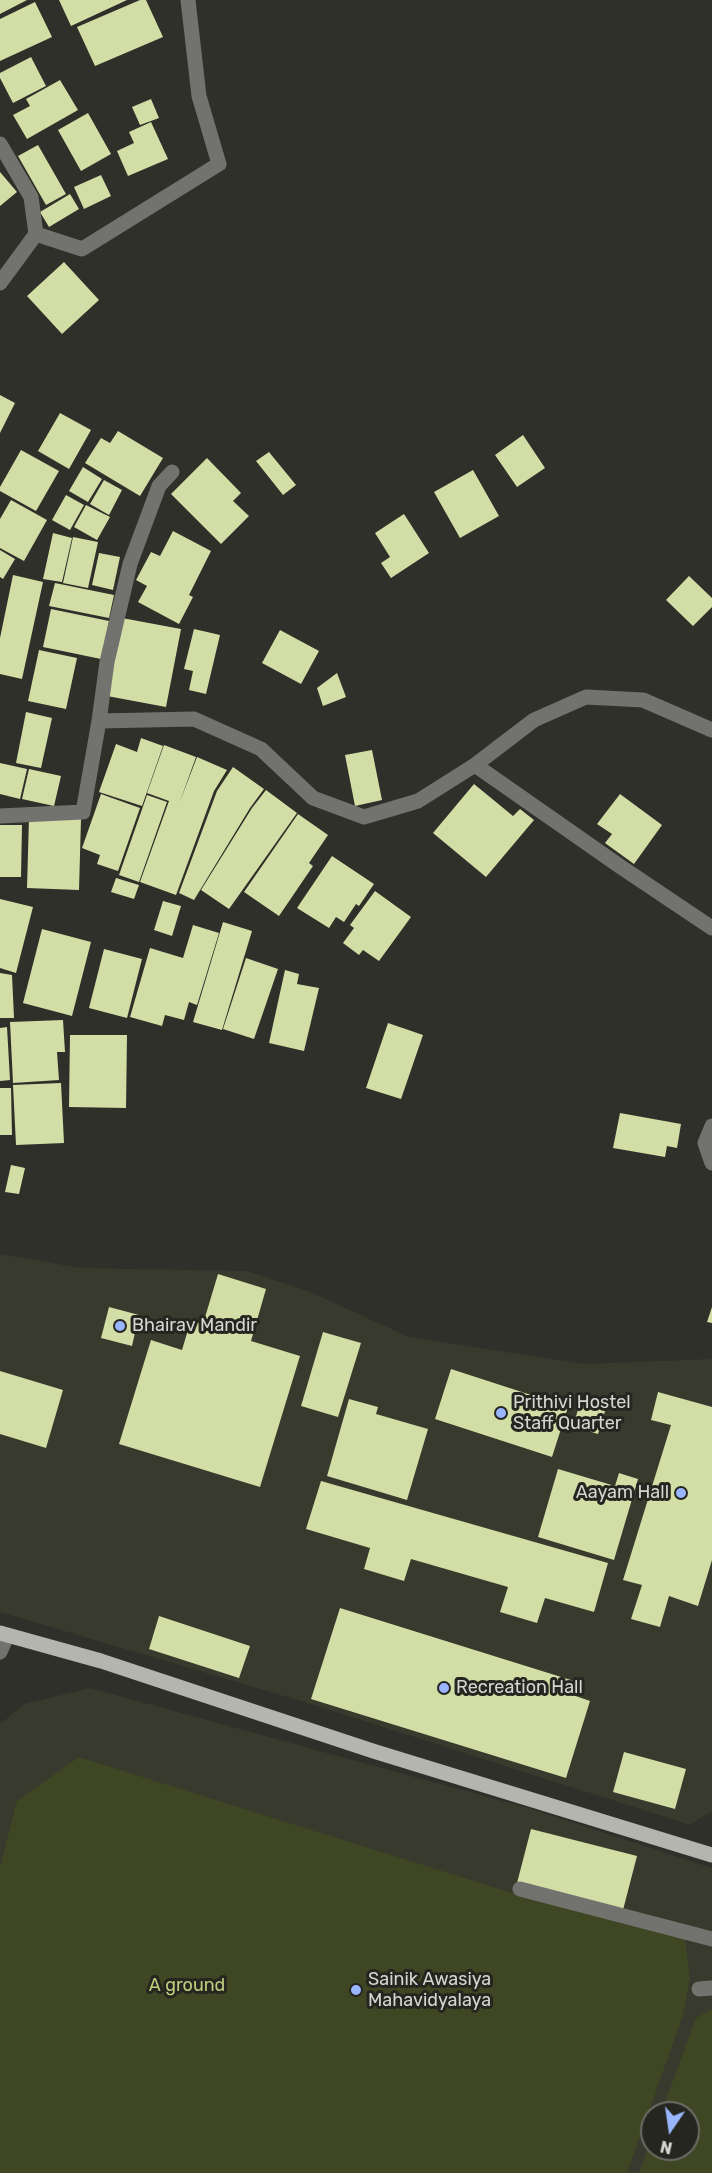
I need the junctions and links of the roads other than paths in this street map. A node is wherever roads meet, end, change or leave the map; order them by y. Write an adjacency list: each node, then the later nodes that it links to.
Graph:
1 (188, 0): 3 (street)
2 (0, 144): 3 (street)
3 (36, 234): 4 (street)
4 (0, 284)
5 (172, 472): 6 (street)
6 (99, 721): 8 (street); 9 (street)
7 (712, 730): 8 (street)
8 (475, 765): 10 (street)
9 (0, 816)
10 (712, 928)
11 (712, 1126): 12 (street)
12 (712, 1162)
13 (4, 1635): 14 (street); 15 (main road)
14 (0, 1652)
15 (712, 1855)
16 (520, 1889): 17 (street)
17 (712, 1939)

